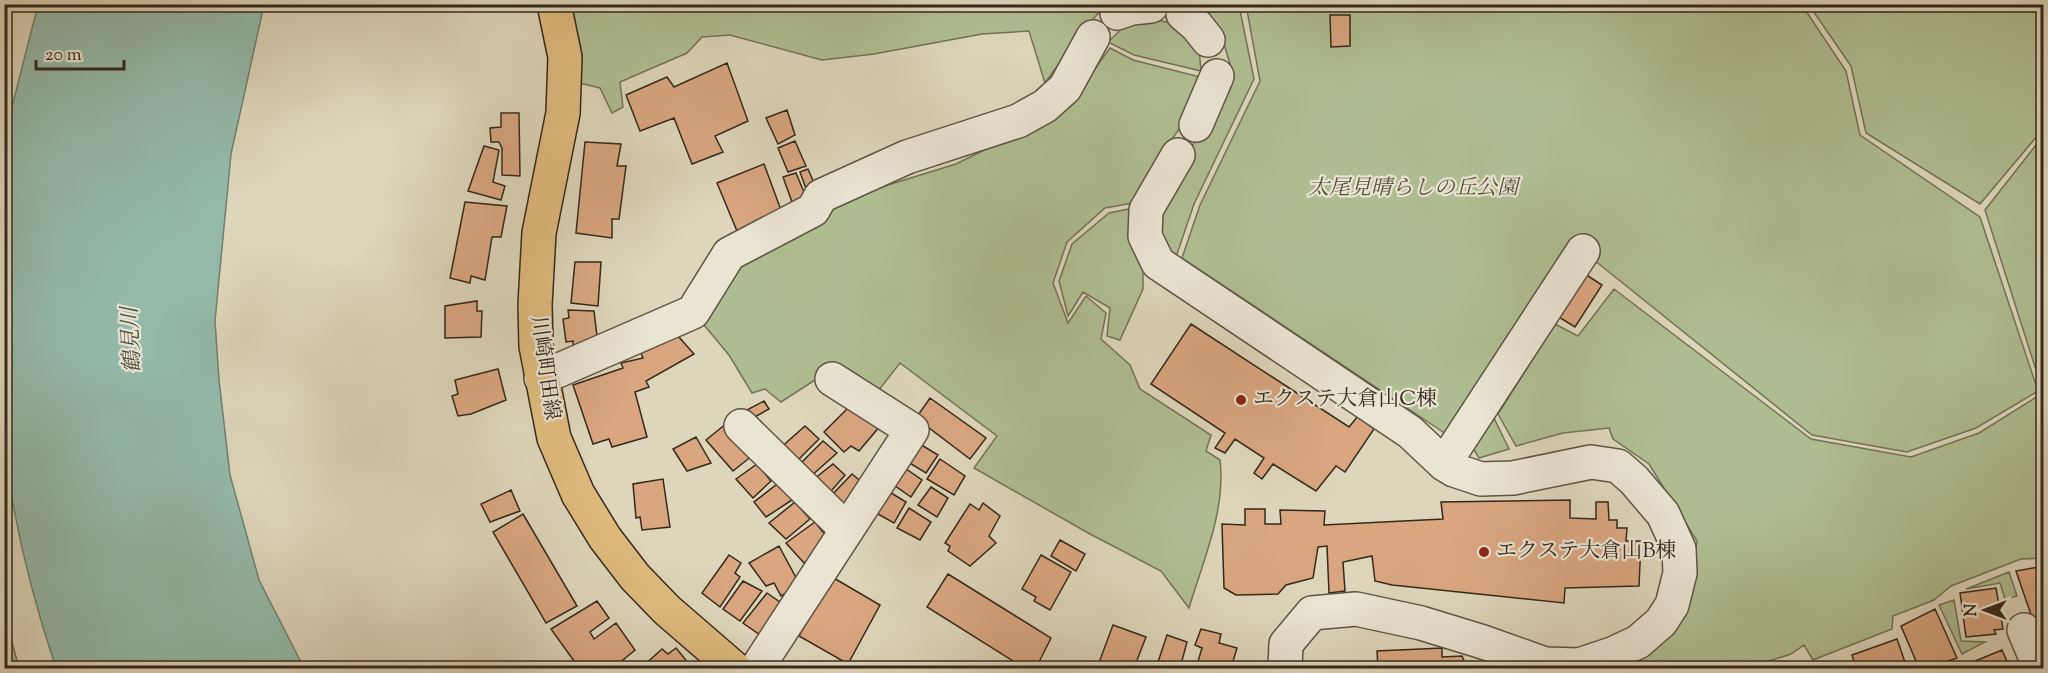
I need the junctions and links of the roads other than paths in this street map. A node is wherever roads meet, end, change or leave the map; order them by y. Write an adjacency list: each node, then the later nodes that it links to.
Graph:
1 (554, 4): 11 (main road, 川崎町田線)
2 (1151, 6): 3 (street)
3 (1117, 13)
4 (1183, 14): 6 (street)
5 (1093, 37): 11 (street)
6 (1208, 40)
7 (1217, 76): 8 (street)
8 (1196, 125)
9 (1178, 155): 14 (street)
10 (1583, 251): 14 (street)
11 (541, 378): 17 (main road, 川崎町田線)
12 (832, 379): 15 (street)
13 (741, 426): 15 (street)
14 (1444, 464): 19 (street)
15 (848, 530): 18 (street)
16 (2024, 630): 20 (street)
17 (724, 660): 18 (street)
18 (755, 669)
19 (1285, 669)
20 (2040, 669)

